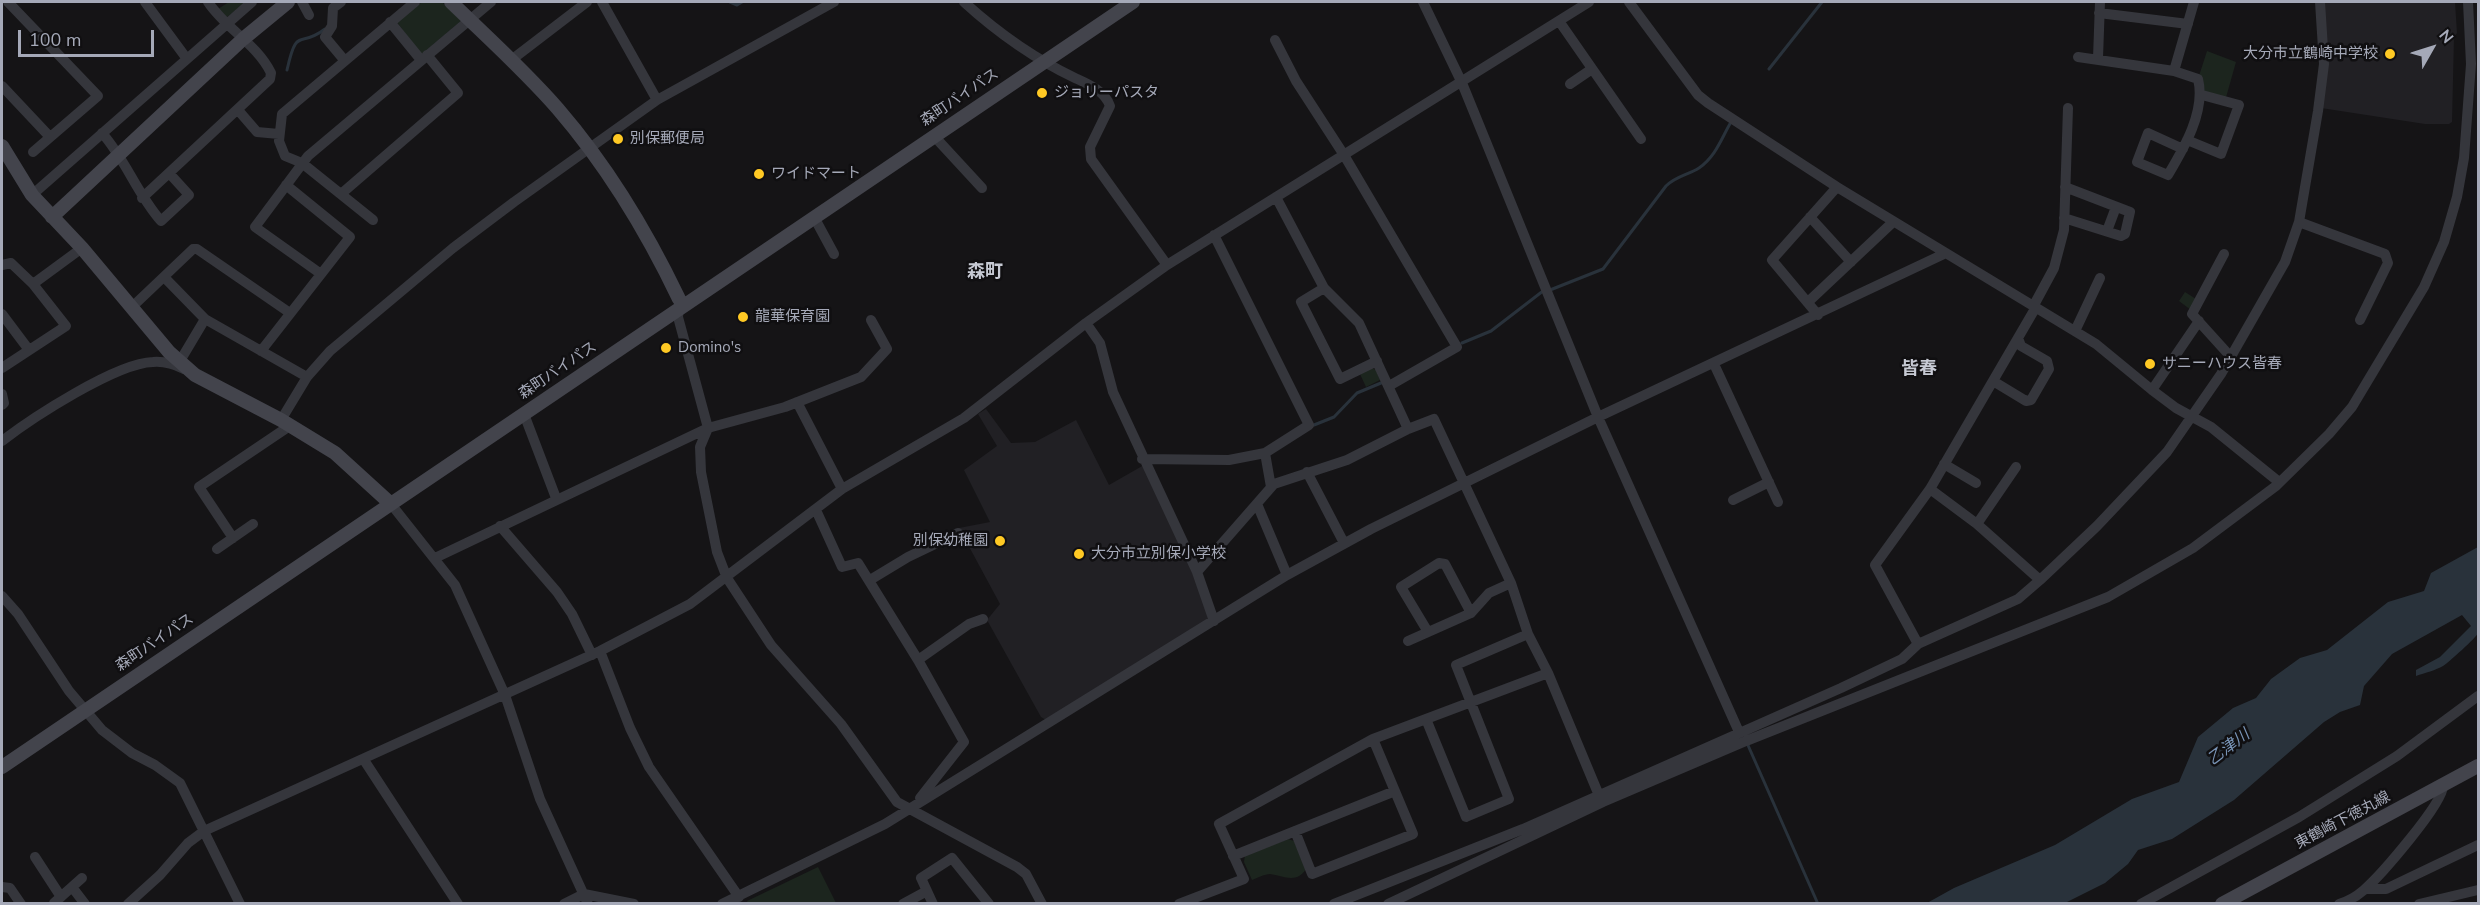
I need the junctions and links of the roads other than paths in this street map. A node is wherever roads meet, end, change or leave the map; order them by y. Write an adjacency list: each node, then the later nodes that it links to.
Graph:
1 (8, 2): 51 (street)
2 (145, 2): 35 (street)
3 (208, 2): 28 (street)
4 (252, 2): 28 (street)
5 (288, 2): 30 (street)
6 (302, 2): 24 (street)
7 (341, 2): 36 (street)
8 (415, 2): 27 (street)
9 (451, 2): 25 (street)
10 (491, 2): 25 (street)
11 (587, 2): 37 (street)
12 (602, 2): 45 (street)
13 (834, 2): 45 (street)
14 (964, 2): 38 (street)
15 (1129, 2): 38 (street, 森町バイパス)
16 (1423, 2): 41 (street)
17 (1589, 2): 26 (street)
18 (1629, 2): 64 (street)
19 (2100, 2): 23 (street)
20 (2194, 2): 29 (street)
21 (2320, 2): 76 (street)
22 (2468, 2): 133 (street)
23 (2099, 13): 29 (street); 34 (street)
24 (309, 15)
25 (470, 20): 33 (street); 37 (street)
26 (1559, 21): 39 (street); 41 (street)
27 (390, 22): 33 (street); 36 (street)
28 (226, 24): 30 (street); 35 (street)
29 (2188, 24): 40 (street)
30 (243, 39): 47 (street); 57 (street)
31 (1275, 40): 58 (street)
32 (2078, 57): 34 (street)
33 (424, 58): 59 (street); 65 (street)
34 (2098, 58): 40 (street)
35 (187, 59): 48 (street)
36 (345, 61): 49 (street)
37 (510, 61): 55 (street)
38 (1042, 62): 50 (street, 森町バイパス); 85 (street)
39 (1592, 69): 42 (street); 52 (street)
40 (2174, 70): 44 (street)
41 (1462, 83): 58 (street); 121 (street)
42 (1570, 84)
43 (2, 86): 51 (street)
44 (2202, 95): 53 (street); 53 (street)
45 (657, 100): 55 (street)
46 (2068, 108): 62 (street)
47 (238, 110): 49 (street); 60 (street)
48 (102, 134): 57 (street); 66 (street)
49 (279, 134): 59 (street)
50 (934, 136): 63 (street); 71 (street, 森町バイパス)
51 (50, 137): 56 (street)
52 (1641, 139)
53 (2185, 144): 53 (street)
54 (2, 146): 66 (street)
55 (588, 146): 92 (street); 113 (street)
56 (33, 152)
57 (118, 153): 68 (street); 70 (street)
58 (1344, 155): 67 (street); 115 (street)
59 (302, 163): 61 (street); 65 (street)
60 (169, 173): 68 (street); 68 (street)
61 (286, 185): 86 (street); 86 (street)
62 (2065, 187): 69 (street); 73 (street)
63 (982, 188)
64 (1837, 188): 72 (street); 75 (street)
65 (341, 194): 74 (street)
66 (32, 195): 70 (street)
67 (1276, 197): 78 (street); 90 (street)
68 (142, 198)
69 (2116, 207): 77 (street); 77 (street)
70 (52, 217): 79 (street)
71 (814, 217): 81 (street); 92 (street, 森町バイパス)
72 (1810, 217): 83 (street); 91 (street)
73 (2064, 218): 77 (street); 93 (street)
74 (373, 220)
75 (1893, 222): 80 (street); 83 (street)
76 (2299, 222): 100 (street); 107 (street)
77 (2107, 231)
78 (1214, 235): 85 (street); 127 (street)
79 (82, 248): 89 (street); 94 (street)
80 (1946, 253): 93 (street); 97 (street)
81 (834, 254)
82 (2224, 254): 101 (street)
83 (1851, 262): 91 (street)
84 (2, 265): 89 (street)
85 (1167, 265): 102 (street)
86 (321, 274): 95 (street)
87 (164, 277): 94 (street); 95 (street); 98 (street)
88 (2100, 278): 103 (street)
89 (33, 285): 105 (street)
90 (1324, 288): 109 (street); 109 (street)
91 (1808, 302): 97 (street)
92 (679, 304): 120 (street, 森町バイパス); 124 (street)
93 (2035, 306): 103 (street); 104 (street)
94 (132, 307): 108 (street)
95 (290, 313): 106 (street)
96 (2, 314): 105 (street)
97 (1818, 315): 110 (street)
98 (205, 319): 106 (street); 108 (street)
99 (871, 320): 118 (street)
100 (2361, 320)
101 (2199, 321): 107 (street); 116 (street)
102 (1086, 323): 128 (street); 137 (street)
103 (2075, 331): 116 (street)
104 (2018, 338): 114 (street); 114 (street)
105 (29, 350): 111 (street)
106 (261, 351): 113 (street)
107 (2230, 356): 122 (street)
108 (180, 361): 112 (street)
109 (1377, 361): 115 (street)
110 (1714, 363): 121 (street); 132 (street)
111 (2, 368)
112 (195, 375): 123 (street); 126 (street)
113 (307, 377): 123 (street)
114 (1993, 381): 129 (street)
115 (1389, 386): 125 (street)
116 (2152, 390): 122 (street)
117 (2, 394): 119 (street)
118 (797, 402): 124 (street); 137 (street)
119 (2, 405)
120 (524, 414): 139 (street); 142 (street, 森町バイパス)
121 (1598, 417): 134 (street); 177 (street)
122 (2192, 417): 133 (street); 157 (street)
123 (286, 422): 142 (street); 149 (street)
124 (708, 428): 139 (street); 155 (street)
125 (1408, 429): 131 (street); 134 (street)
126 (2, 441)
127 (1265, 453): 128 (street); 136 (street)
128 (1142, 459): 153 (street)
129 (1944, 464): 135 (street); 138 (street)
130 (2016, 467): 146 (street)
131 (1307, 472): 136 (street); 150 (street)
132 (1769, 482): 140 (street); 141 (street)
133 (2279, 482): 170 (street)
134 (1464, 483): 150 (street); 158 (street)
135 (1976, 483)
136 (1271, 487): 143 (street)
137 (842, 489): 144 (street)
138 (1930, 489): 146 (street); 166 (street)
139 (556, 498): 147 (street)
140 (1733, 500)
141 (1778, 502)
142 (391, 504): 152 (street); 175 (street, 森町バイパス)
143 (1257, 504): 153 (street); 154 (street)
144 (816, 510): 155 (street); 156 (street)
145 (254, 524): 149 (street)
146 (1977, 524): 157 (street)
147 (500, 526): 152 (street); 167 (street)
148 (958, 533): 156 (street)
149 (232, 538): 151 (street)
150 (1344, 543): 154 (street)
151 (217, 549)
152 (435, 558): 172 (street)
153 (1197, 572): 162 (street)
154 (1287, 575): 162 (street)
155 (727, 578): 167 (street); 185 (street)
156 (870, 580): 168 (street)
157 (2040, 580): 166 (street)
158 (1511, 583): 160 (street); 164 (street)
159 (2, 596): 175 (street)
160 (1471, 613): 163 (street); 163 (street)
161 (983, 619): 168 (street)
162 (1215, 621): 185 (street)
163 (1428, 632): 165 (street)
164 (1528, 634): 169 (street); 174 (street)
165 (1408, 641)
166 (1918, 644): 171 (street)
167 (596, 653): 172 (street); 197 (street)
168 (918, 660): 185 (street)
169 (1548, 673): 174 (street); 184 (street)
170 (1885, 686): 171 (street); 214 (street)
171 (1841, 688): 177 (street)
172 (505, 695): 179 (street); 198 (street)
173 (2478, 696): 215 (street)
174 (1472, 701): 176 (street); 176 (street)
175 (86, 710): 181 (street, 森町バイパス); 186 (street)
176 (1426, 720): 178 (street)
177 (1739, 732): 184 (street)
178 (1373, 738): 183 (street); 189 (street)
179 (364, 759): 186 (street); 204 (street)
180 (2478, 765): 182 (street, 東鶴崎下徳丸線)
181 (2, 767)
182 (2443, 786): 194 (street); 216 (street, 東鶴崎下徳丸線)
183 (1395, 791): 187 (street); 187 (street)
184 (1598, 793): 213 (street)
185 (912, 807): 197 (street); 211 (street)
186 (204, 831): 202 (street); 203 (street)
187 (1295, 831): 189 (street)
188 (2478, 845): 194 (street)
189 (1233, 856): 212 (street)
190 (35, 858): 199 (street)
191 (82, 878): 193 (street)
192 (2, 887): 200 (street)
193 (72, 887): 199 (street); 201 (street)
194 (2365, 889): 217 (street)
195 (2478, 890): 218 (street)
196 (927, 891): 208 (street); 209 (street); 210 (street)
197 (739, 897): 207 (street)
198 (586, 899): 205 (street); 206 (street)
199 (58, 900)
200 (21, 903)
201 (85, 903)
202 (128, 903)
203 (240, 903)
204 (458, 903)
205 (564, 903)
206 (634, 903)
207 (722, 903)
208 (903, 903)
209 (933, 903)
210 (990, 903)
211 (1042, 903)
212 (1179, 903)
213 (1334, 903)
214 (1388, 903)
215 (2141, 903)
216 (2222, 903)
217 (2339, 903)
218 (2419, 903)

